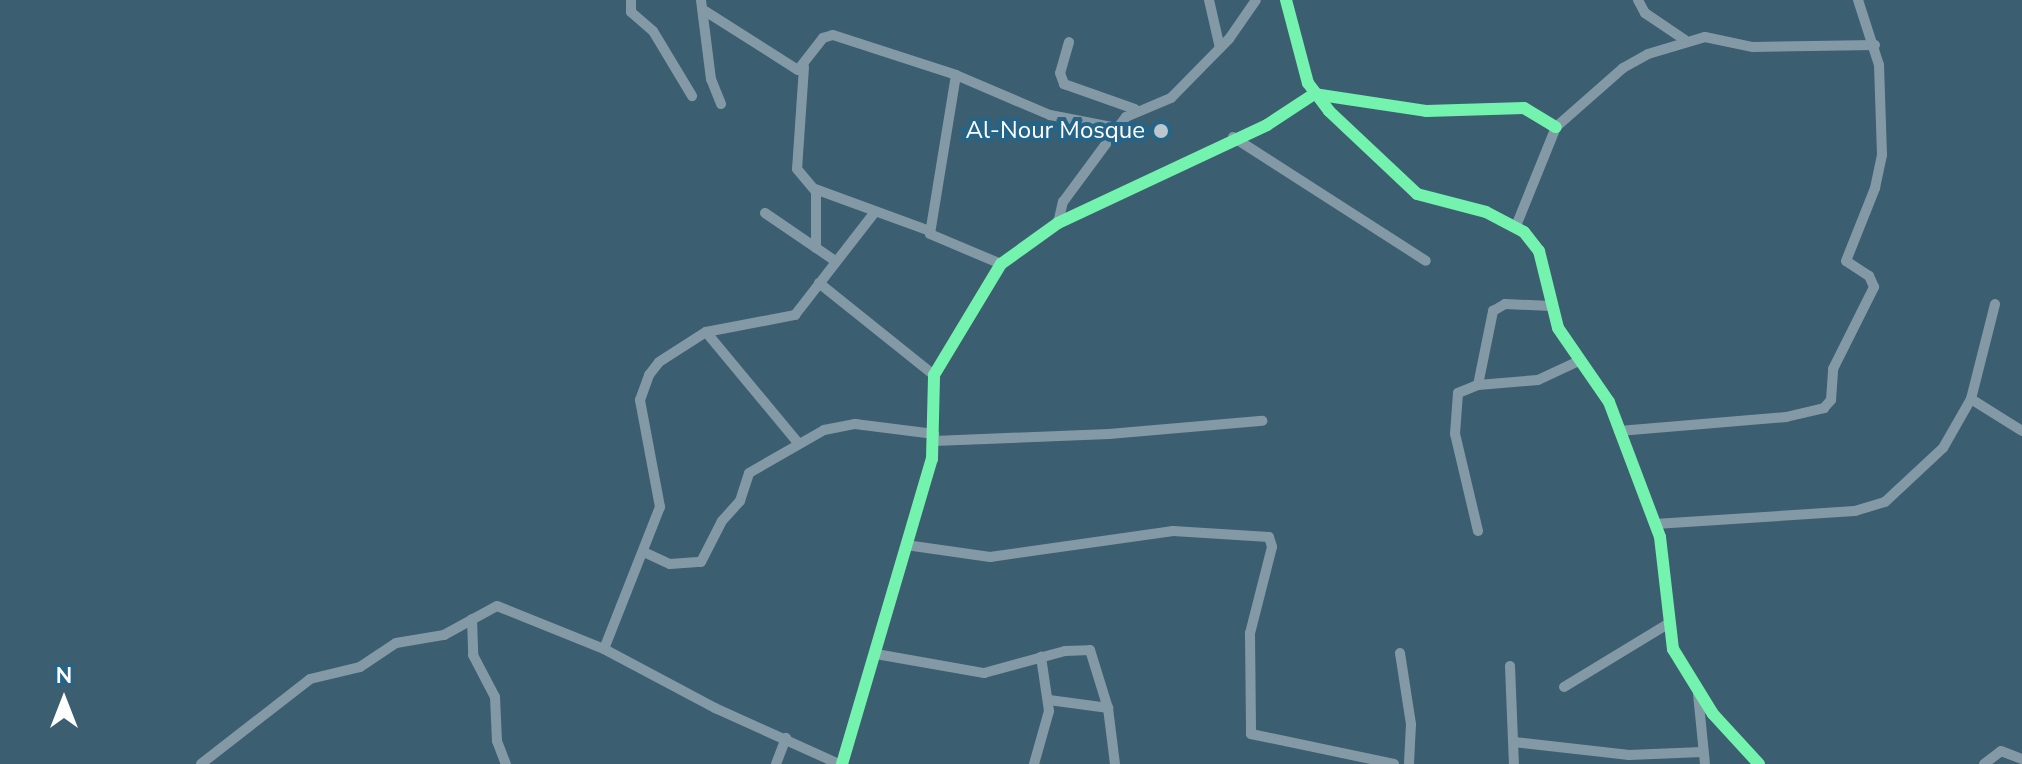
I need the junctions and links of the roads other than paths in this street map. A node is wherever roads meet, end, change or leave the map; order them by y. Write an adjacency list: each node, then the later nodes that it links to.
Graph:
1 (631, 0): 15 (street)
2 (1209, 0): 11 (street)
3 (1256, 0): 11 (street)
4 (1286, 0): 14 (street)
5 (1638, 0): 8 (street)
6 (1858, 0): 10 (street)
7 (703, 6): 12 (street); 16 (street)
8 (1685, 40): 10 (street); 18 (street)
9 (1069, 42): 17 (street)
10 (1875, 45): 40 (street)
11 (1220, 48): 17 (street)
12 (804, 67): 13 (street); 21 (street)
13 (956, 75): 19 (street); 26 (street)
14 (1314, 94): 18 (street); 20 (street); 25 (street)
15 (692, 96)
16 (721, 104)
17 (1135, 109): 19 (street)
18 (1556, 127): 25 (street)
19 (1117, 128): 24 (street)
20 (1233, 137): 24 (street); 29 (street)
21 (815, 189): 23 (street); 27 (street)
22 (765, 213): 27 (street)
23 (874, 213): 26 (street); 28 (street)
24 (1058, 223): 30 (street)
25 (1516, 226): 33 (street)
26 (930, 231): 30 (street)
27 (816, 248): 28 (street)
28 (834, 260): 31 (street)
29 (1426, 261)
30 (1001, 264): 36 (street)
31 (819, 283): 34 (street); 36 (street)
32 (1995, 304): 38 (street)
33 (1551, 306): 35 (street); 37 (street)
34 (706, 332): 43 (street); 47 (street)
35 (1579, 361): 37 (street); 40 (street)
36 (934, 375): 42 (street)
37 (1478, 385): 45 (street)
38 (1971, 399): 41 (street); 44 (street)
39 (1262, 421): 42 (street)
40 (1619, 431): 44 (street)
41 (2022, 431)
42 (934, 437): 43 (street); 46 (street)
43 (798, 443): 47 (street)
44 (1655, 524): 49 (street)
45 (1478, 531)
46 (906, 545): 52 (street); 69 (street)
47 (646, 553): 50 (street)
48 (472, 619): 50 (street); 63 (street); 64 (street)
49 (1666, 625): 55 (street); 56 (street)
50 (604, 649): 59 (street)
51 (1400, 653): 70 (street)
52 (876, 654): 53 (street); 66 (street)
53 (1041, 657): 57 (street); 58 (street)
54 (1510, 666): 60 (street)
55 (1564, 687)
56 (1698, 692): 61 (street); 73 (street)
57 (1049, 700): 58 (street); 67 (street)
58 (1108, 708): 68 (street)
59 (786, 738): 65 (street); 66 (street)
60 (1514, 742): 61 (street); 71 (street)
61 (1702, 752): 72 (street)
62 (2022, 759): 74 (street)
63 (201, 764)
64 (506, 764)
65 (776, 764)
66 (841, 764)
67 (1034, 764)
68 (1115, 764)
69 (1394, 764)
70 (1409, 764)
71 (1514, 764)
72 (1705, 764)
73 (1759, 764)
74 (1984, 764)

